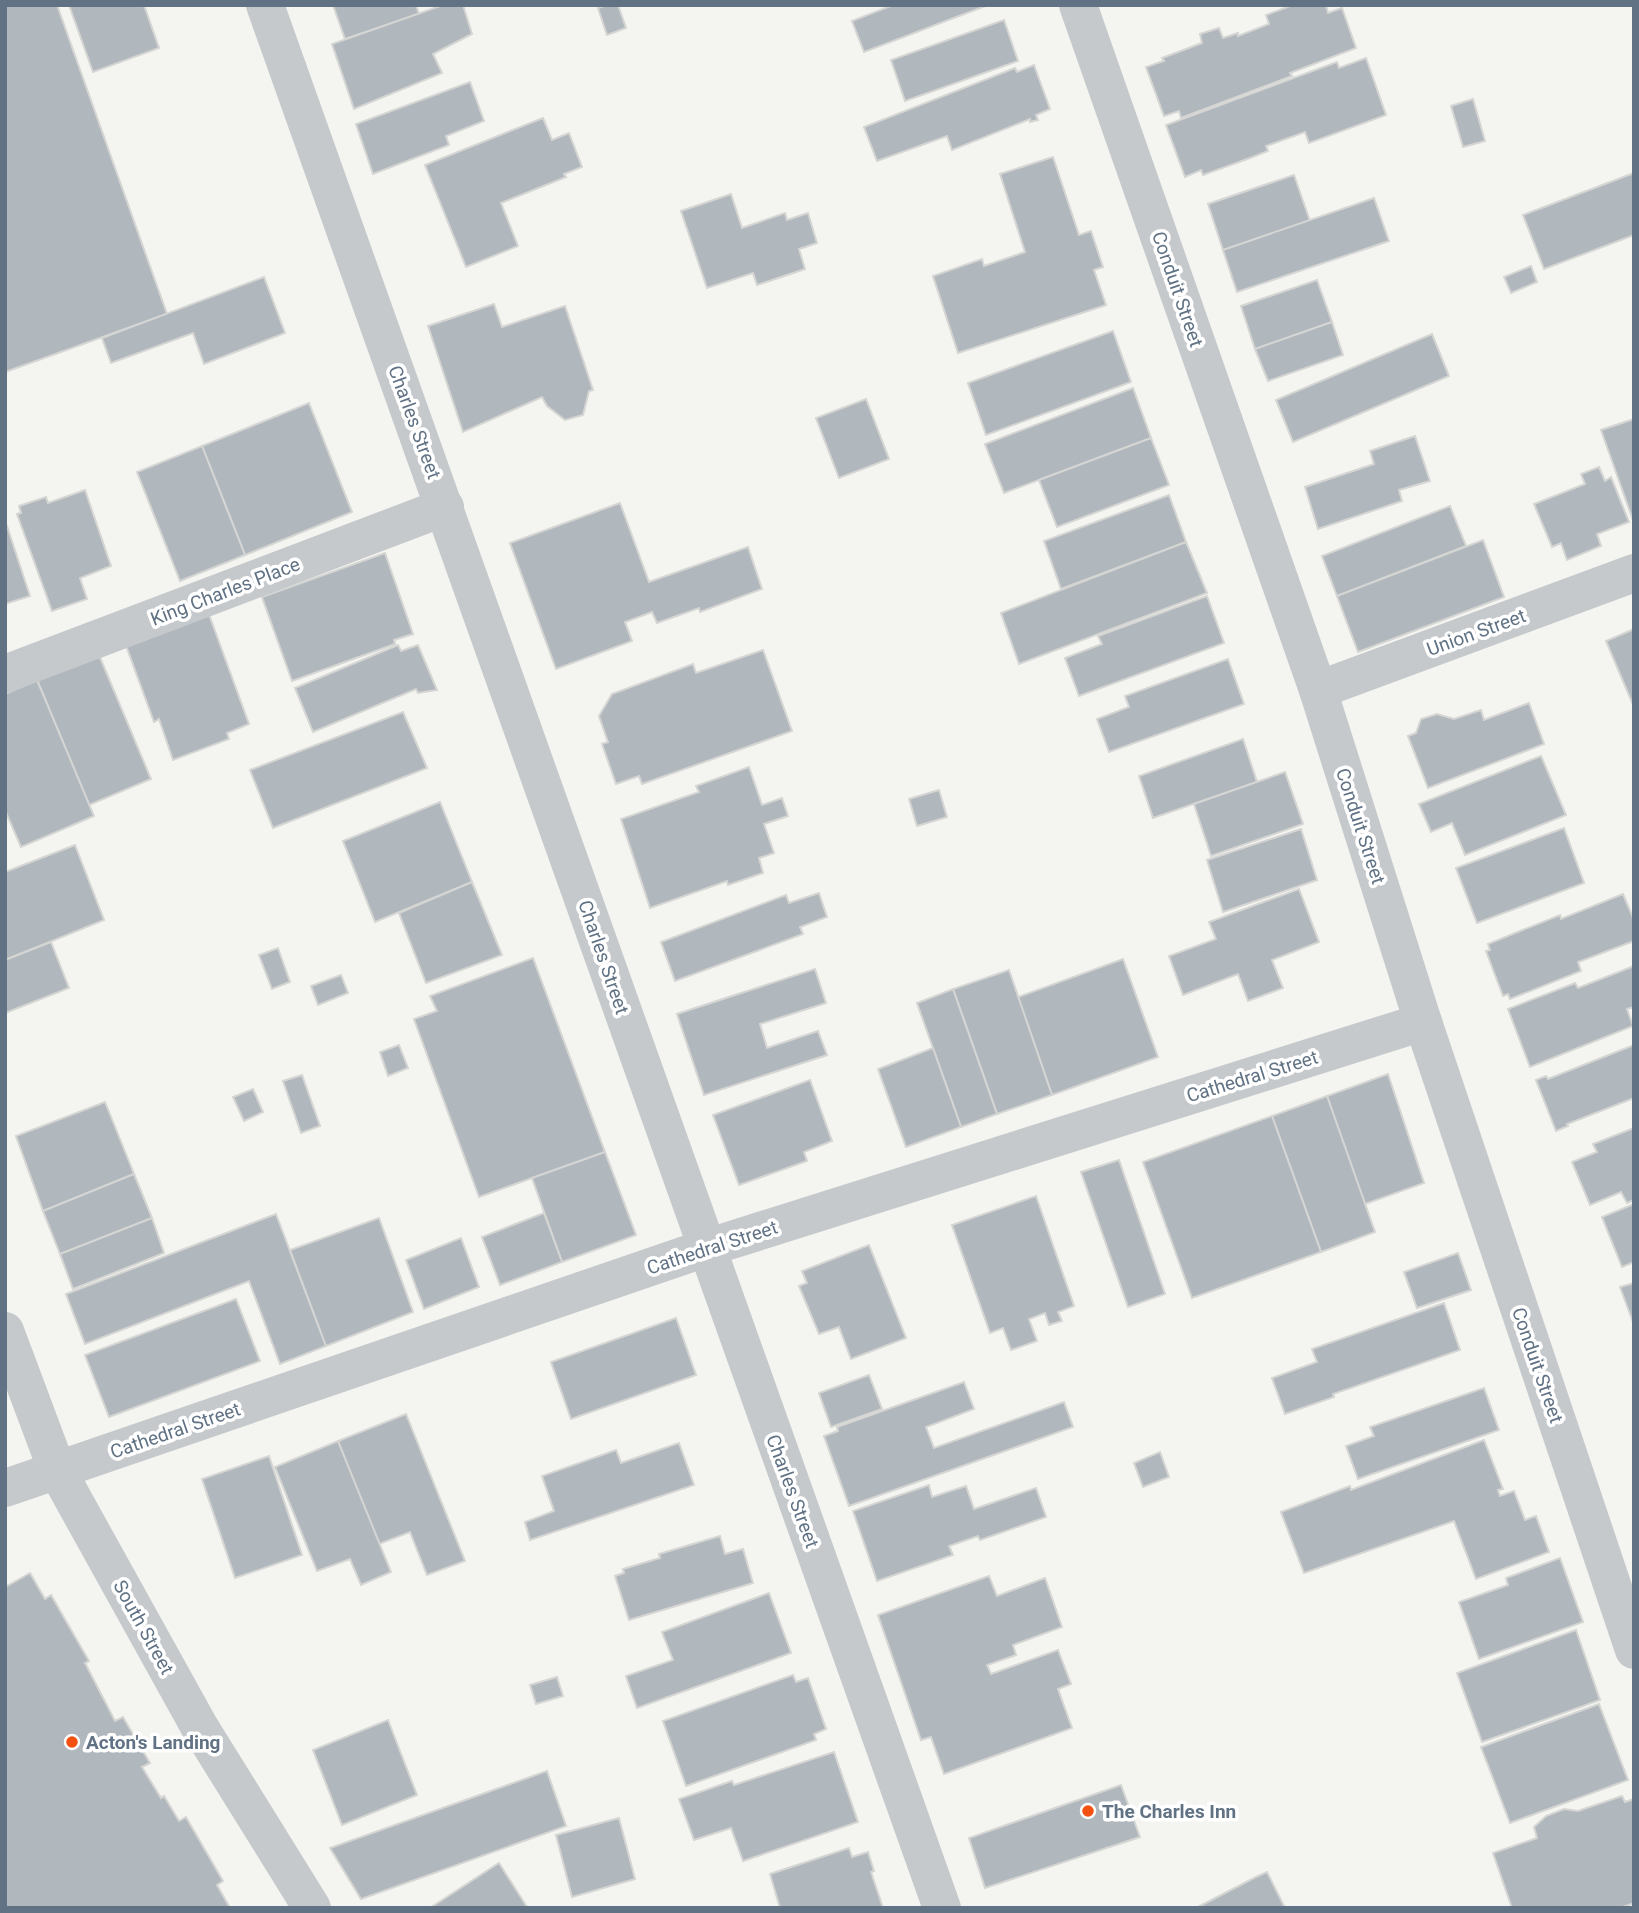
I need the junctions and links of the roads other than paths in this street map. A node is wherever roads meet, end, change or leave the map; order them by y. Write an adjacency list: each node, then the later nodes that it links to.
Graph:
1 (265, 5): 3 (street, Charles Street)
2 (1078, 5): 6 (street, Conduit Street)
3 (445, 507): 5 (street, King Charles Place); 8 (street, Charles Street)
4 (1634, 573): 6 (street, Union Street)
5 (5, 674)
6 (1318, 690): 7 (street, Conduit Street)
7 (1423, 1022): 8 (street, Cathedral Street); 12 (street, Conduit Street)
8 (706, 1248): 10 (street, Cathedral Street); 14 (street, Charles Street)
9 (5, 1331): 10 (street, South Street)
10 (57, 1470): 11 (street, Cathedral Street); 13 (street, South Street)
11 (5, 1488)
12 (1634, 1650)
13 (312, 1908)
14 (942, 1908)

